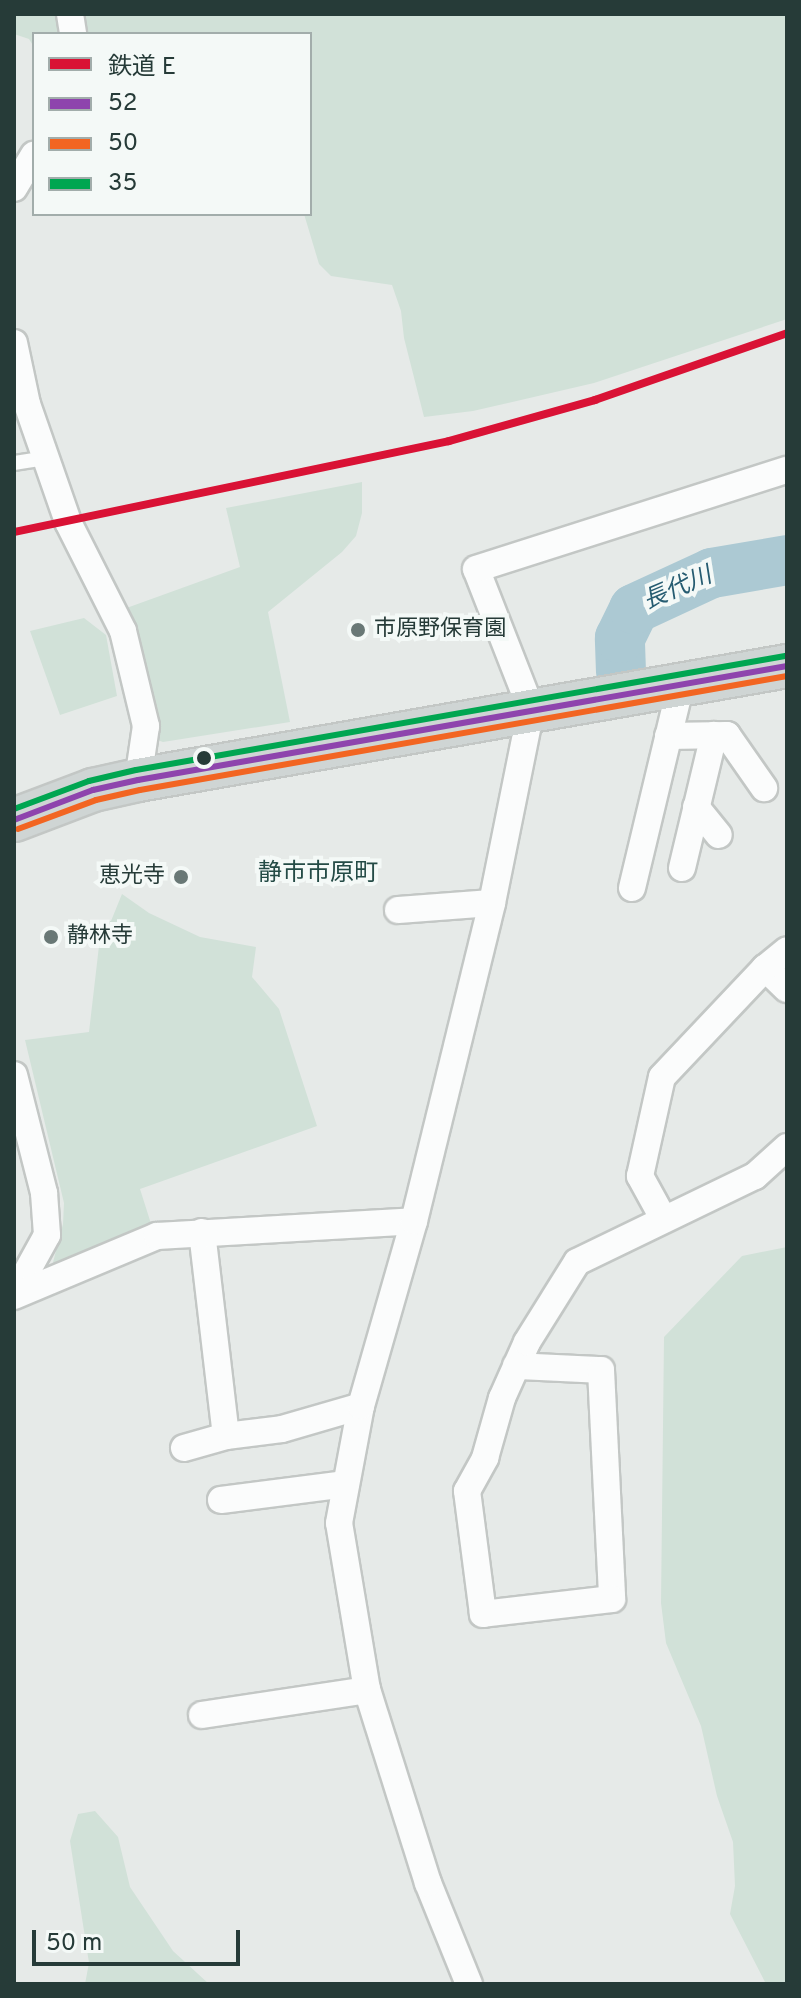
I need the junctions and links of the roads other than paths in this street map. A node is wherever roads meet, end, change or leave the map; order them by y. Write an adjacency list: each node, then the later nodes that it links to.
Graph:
1 (32, 158): 2 (street)
2 (14, 188)
3 (14, 343): 4 (street)
4 (45, 458): 5 (lane); 12 (street)
5 (14, 463)
6 (787, 470): 9 (street)
7 (787, 666): 8 (main road)
8 (681, 684): 9 (main road); 11 (street)
9 (531, 709): 12 (main road); 19 (street)
10 (714, 735): 11 (street); 13 (street); 14 (street)
11 (668, 736): 18 (street)
12 (138, 780): 15 (main road)
13 (764, 788)
14 (696, 807): 16 (street); 17 (street)
15 (14, 820)
16 (719, 835)
17 (682, 868)
18 (632, 888)
19 (492, 903): 20 (street); 27 (street)
20 (398, 910)
21 (787, 950): 22 (street)
22 (765, 968): 23 (street); 26 (street)
23 (787, 989)
24 (14, 1075): 29 (street)
25 (785, 1153): 26 (street)
26 (663, 1218): 30 (street)
27 (414, 1221): 28 (street); 31 (street)
28 (202, 1232): 29 (street); 32 (street)
29 (14, 1295)
30 (516, 1366): 30 (street)
31 (361, 1406): 32 (street); 34 (street)
32 (226, 1436): 33 (street)
33 (184, 1448)
34 (346, 1484): 35 (street); 36 (street)
35 (221, 1500)
36 (367, 1690): 37 (street); 38 (street)
37 (202, 1715)
38 (469, 1984)

